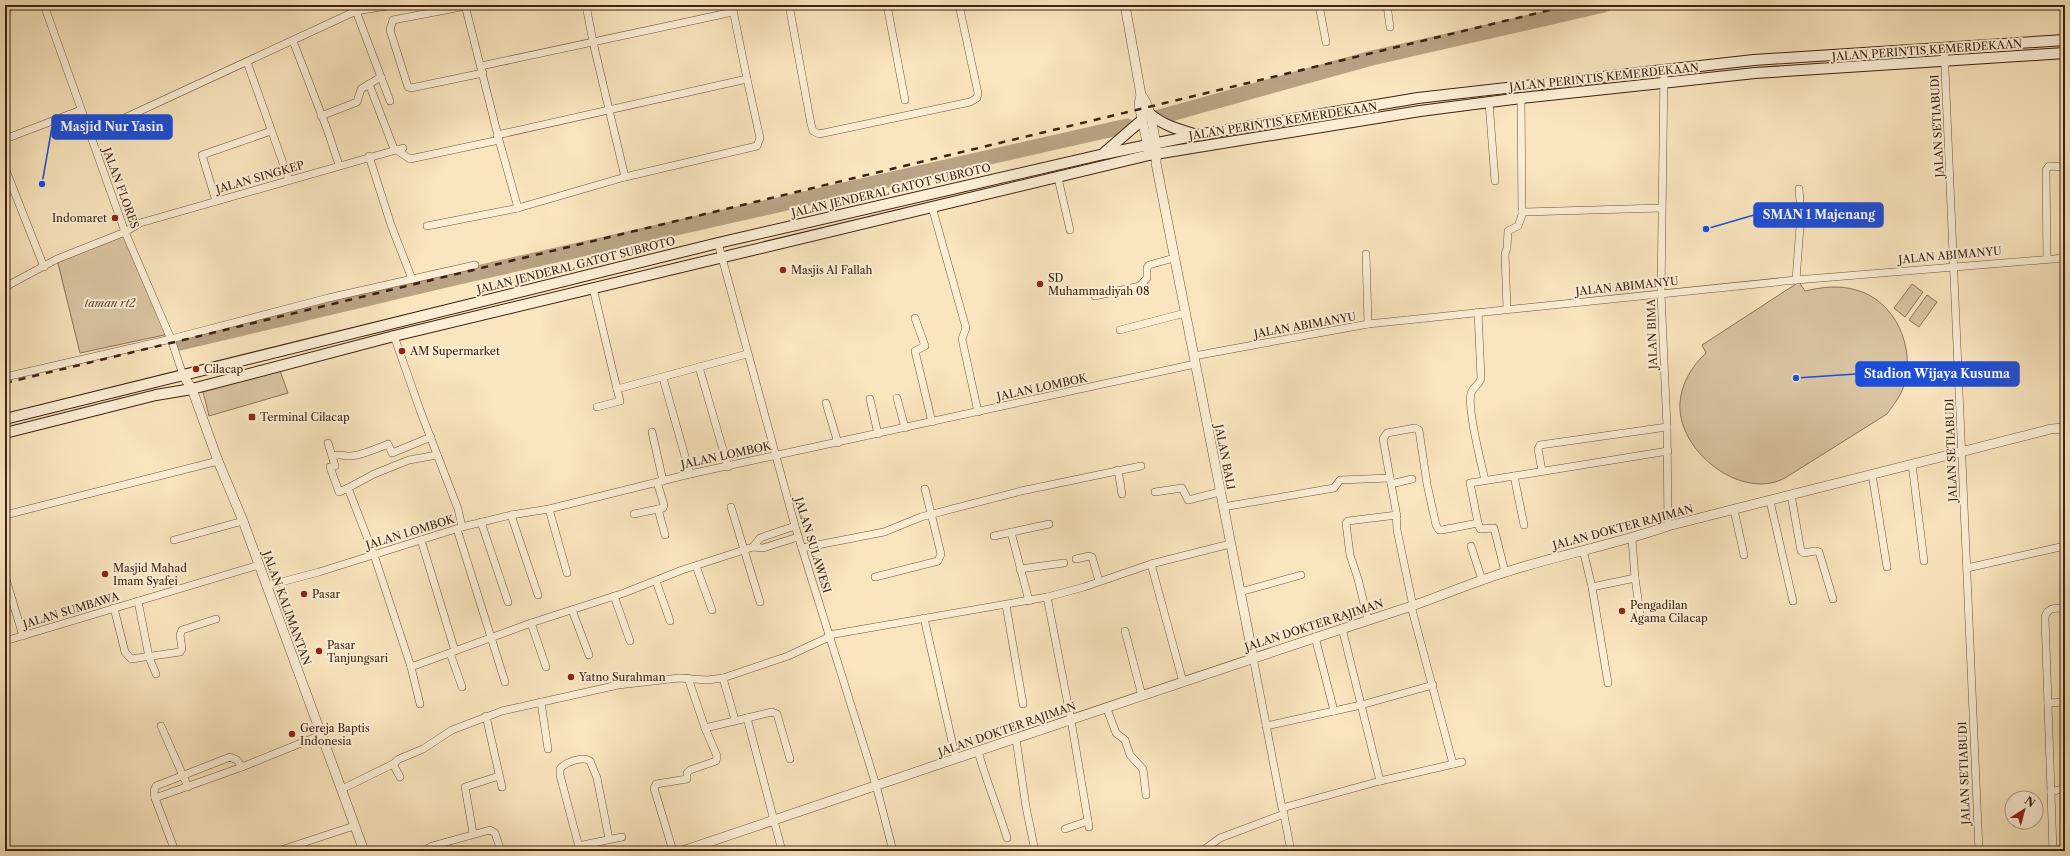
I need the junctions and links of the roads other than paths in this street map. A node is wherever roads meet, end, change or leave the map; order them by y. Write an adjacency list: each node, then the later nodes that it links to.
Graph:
1 (14, 5): 14 (street)
2 (44, 5): 37 (street, JALAN FLORES)
3 (352, 5): 15 (street)
4 (393, 5): 15 (street)
5 (586, 5): 19 (street)
6 (789, 5): 8 (street)
7 (887, 5): 34 (street)
8 (959, 5)
9 (1126, 5): 41 (street, JALAN BALI)
10 (1319, 5): 20 (street)
11 (1387, 5): 16 (street)
12 (466, 6): 25 (street); 27 (street)
13 (733, 8): 19 (street); 29 (street)
14 (5, 9)
15 (356, 12): 18 (street); 28 (street)
16 (1390, 27)
17 (2065, 40): 21 (main road, JALAN PERINTIS KEMERDEKAAN)
18 (293, 41): 24 (street); 40 (street)
19 (593, 42): 25 (street); 39 (street)
20 (1326, 42)
21 (1944, 47): 23 (street, JALAN SETIABUDI); 26 (main road, JALAN PERINTIS KEMERDEKAAN)
22 (2065, 53): 23 (main road, JALAN PERINTIS KEMERDEKAAN)
23 (1945, 60): 30 (main road, JALAN PERINTIS KEMERDEKAAN); 76 (street, JALAN SETIABUDI)
24 (247, 62): 42 (street); 43 (street)
25 (481, 66): 27 (street)
26 (1664, 70): 30 (street, JALAN BIMA); 32 (main road, JALAN PERINTIS KEMERDEKAAN)
27 (483, 74): 45 (street)
28 (381, 77): 31 (street); 35 (street)
29 (747, 79): 39 (street); 56 (street)
30 (1664, 82): 33 (main road, JALAN PERINTIS KEMERDEKAAN); 64 (street, JALAN BIMA)
31 (369, 84): 40 (street); 49 (street)
32 (1418, 98): 38 (main road); 44 (main road, JALAN PERINTIS KEMERDEKAAN)
33 (1521, 98): 36 (main road, JALAN PERINTIS KEMERDEKAAN); 65 (street)
34 (905, 100)
35 (390, 101)
36 (1489, 102): 38 (main road, JALAN PERINTIS KEMERDEKAAN); 59 (street)
37 (81, 110): 43 (street, JALAN FLORES); 46 (street)
38 (1420, 111): 52 (main road, JALAN PERINTIS KEMERDEKAAN)
39 (610, 112): 45 (street); 56 (street)
40 (321, 116): 53 (street)
41 (1146, 117): 44 (main road); 47 (street, JALAN BALI); 50 (main road)
42 (271, 131): 58 (street); 61 (street)
43 (90, 134): 68 (street, JALAN FLORES)
44 (1197, 135): 47 (main road, JALAN PERINTIS KEMERDEKAAN)
45 (498, 138): 49 (street); 63 (street)
46 (5, 139)
47 (1151, 144): 50 (main road, JALAN JENDERAL GATOT SUBROTO); 52 (street, JALAN BALI)
48 (403, 148): 49 (street, JALAN SINGKEP)
49 (394, 149): 51 (street, JALAN SINGKEP)
50 (1104, 154): 69 (main road, JALAN JENDERAL GATOT SUBROTO)
51 (369, 156): 53 (street, JALAN SINGKEP); 78 (street)
52 (1154, 158): 57 (main road); 72 (street, JALAN BALI)
53 (339, 165): 58 (street, JALAN SINGKEP)
54 (2065, 167): 74 (street)
55 (5, 168): 77 (street)
56 (625, 177): 63 (street)
57 (1058, 178): 62 (main road); 67 (street)
58 (289, 180): 61 (street, JALAN SINGKEP)
59 (1495, 181)
60 (1799, 188): 79 (street)
61 (216, 201): 68 (street, JALAN SINGKEP)
62 (932, 207): 71 (main road); 104 (street)
63 (518, 208): 66 (street)
64 (1661, 208): 65 (street); 82 (street, JALAN BIMA)
65 (1525, 212): 84 (street)
66 (427, 226)
67 (1070, 230)
68 (125, 232): 77 (street, JALAN SINGKEP); 91 (street, JALAN FLORES)
69 (718, 243): 71 (street, JALAN SULAWESI); 95 (main road, JALAN JENDERAL GATOT SUBROTO)
70 (1366, 254): 88 (street)
71 (722, 257): 81 (main road); 92 (street, JALAN SULAWESI)
72 (1174, 258): 83 (street); 86 (street, JALAN BALI)
73 (2065, 258): 74 (street, JALAN ABIMANYU)
74 (2047, 259): 76 (street, JALAN ABIMANYU)
75 (475, 265): 78 (street)
76 (1954, 265): 79 (street, JALAN ABIMANYU); 117 (street, JALAN SETIABUDI)
77 (44, 267): 80 (street, JALAN SINGKEP)
78 (412, 279): 91 (street)
79 (1796, 280): 82 (street, JALAN ABIMANYU)
80 (5, 287)
81 (592, 288): 90 (main road); 99 (street)
82 (1661, 294): 84 (street, JALAN ABIMANYU); 108 (street, JALAN BIMA)
83 (1095, 296)
84 (1507, 309): 85 (street, JALAN ABIMANYU)
85 (1478, 312): 88 (street, JALAN ABIMANYU); 131 (street)
86 (1184, 313): 89 (street); 93 (street, JALAN BALI)
87 (915, 318): 106 (street)
88 (1368, 324): 93 (street, JALAN ABIMANYU)
89 (1120, 330)
90 (394, 336): 98 (main road); 113 (street)
91 (171, 339): 95 (street, JALAN FLORES); 96 (street)
92 (747, 354): 94 (street); 120 (street, JALAN SULAWESI)
93 (1194, 360): 104 (street, JALAN LOMBOK); 137 (street, JALAN BALI)
94 (699, 367): 97 (street); 124 (street)
95 (183, 375): 98 (street, JALAN KALIMANTAN); 105 (main road, JALAN JENDERAL GATOT SUBROTO)
96 (5, 377)
97 (663, 378): 99 (street); 127 (street)
98 (192, 389): 111 (main road); 121 (street, JALAN KALIMANTAN)
99 (617, 389): 103 (street)
100 (898, 398): 107 (street)
101 (870, 399): 112 (street)
102 (826, 403): 115 (street)
103 (597, 407)
104 (978, 412): 106 (street, JALAN LOMBOK)
105 (5, 419)
106 (932, 422): 107 (street, JALAN LOMBOK)
107 (905, 428): 112 (street, JALAN LOMBOK)
108 (1667, 428): 116 (street, JALAN BIMA); 126 (street)
109 (2065, 428): 117 (street, JALAN DOKTER RAJIMAN)
110 (652, 432): 132 (street)
111 (5, 433)
112 (878, 434): 115 (street, JALAN LOMBOK)
113 (431, 437): 118 (street); 119 (street)
114 (328, 443): 119 (street)
115 (838, 443): 120 (street, JALAN LOMBOK)
116 (1668, 451): 126 (street); 157 (street, JALAN BIMA)
117 (1963, 451): 122 (street, JALAN DOKTER RAJIMAN); 182 (street, JALAN SETIABUDI)
118 (437, 455): 134 (street); 158 (street)
119 (332, 456): 134 (street)
120 (775, 456): 124 (street, JALAN LOMBOK); 156 (street, JALAN SULAWESI)
121 (218, 461): 148 (street); 151 (street, JALAN KALIMANTAN)
122 (1912, 464): 128 (street, JALAN DOKTER RAJIMAN); 176 (street)
123 (1141, 466): 125 (street)
124 (728, 467): 127 (street, JALAN LOMBOK)
125 (1118, 470): 138 (street); 147 (street)
126 (1542, 471): 129 (street)
127 (690, 474): 132 (street, JALAN LOMBOK)
128 (1872, 474): 139 (street, JALAN DOKTER RAJIMAN); 181 (street)
129 (1514, 476): 131 (street); 155 (street)
130 (1412, 480): 133 (street)
131 (1485, 480): 153 (street)
132 (660, 481): 143 (street, JALAN LOMBOK); 144 (street)
133 (1390, 481): 142 (street); 150 (street); 153 (street)
134 (348, 488): 173 (street)
135 (925, 489): 147 (street)
136 (1155, 492): 137 (street)
137 (1220, 492): 142 (street, JALAN BALI)
138 (1122, 494)
139 (1791, 495): 140 (street, JALAN DOKTER RAJIMAN); 199 (street)
140 (1770, 501): 145 (street, JALAN DOKTER RAJIMAN); 202 (street)
141 (731, 507): 171 (street)
142 (1223, 507): 166 (street, JALAN BALI)
143 (549, 509): 149 (street, JALAN LOMBOK); 185 (street)
144 (658, 509): 146 (street); 160 (street)
145 (1734, 510): 157 (street, JALAN DOKTER RAJIMAN); 174 (street)
146 (634, 514)
147 (930, 514): 170 (street); 188 (street)
148 (5, 515)
149 (511, 515): 152 (street, JALAN LOMBOK); 196 (street)
150 (1397, 515): 206 (street); 213 (street)
151 (243, 521): 164 (street); 179 (street, JALAN KALIMANTAN)
152 (481, 522): 158 (street, JALAN LOMBOK); 203 (street)
153 (1478, 523): 184 (street)
154 (1049, 524): 159 (street)
155 (1524, 525)
156 (795, 526): 162 (street, JALAN SULAWESI); 169 (street)
157 (1668, 526): 163 (street, JALAN DOKTER RAJIMAN)
158 (460, 528): 165 (street, JALAN LOMBOK); 221 (street)
159 (1011, 532): 161 (street); 183 (street)
160 (665, 535)
161 (994, 536)
162 (798, 537): 169 (street); 170 (street, JALAN SULAWESI)
163 (1632, 539): 172 (street, JALAN DOKTER RAJIMAN); 189 (street)
164 (174, 540)
165 (421, 540): 173 (street, JALAN LOMBOK); 225 (street)
166 (1230, 544): 178 (street); 195 (street, JALAN BALI)
167 (1471, 546): 190 (street)
168 (2065, 546): 182 (street)
169 (753, 547): 171 (street)
170 (802, 548): 220 (street, JALAN SULAWESI)
171 (744, 550): 180 (street); 204 (street)
172 (1583, 550): 184 (street, JALAN DOKTER RAJIMAN); 194 (street)
173 (374, 555): 193 (street, JALAN LOMBOK); 229 (street)
174 (1744, 555)
175 (1076, 559): 192 (street)
176 (1924, 561)
177 (1064, 563): 183 (street)
178 (1151, 564): 192 (street); 235 (street)
179 (258, 565): 193 (street, JALAN KALIMANTAN); 200 (street, JALAN SUMBAWA)
180 (696, 566): 191 (street); 210 (street)
181 (1887, 567)
182 (1967, 568): 298 (street, JALAN SETIABUDI)
183 (1020, 569): 201 (street)
184 (1504, 572): 190 (street, JALAN DOKTER RAJIMAN)
185 (568, 573)
186 (1301, 575): 195 (street)
187 (5, 576): 219 (street)
188 (876, 577)
189 (1635, 578): 194 (street); 214 (street)
190 (1482, 580): 206 (street, JALAN DOKTER RAJIMAN)
191 (656, 581): 197 (street); 215 (street)
192 (1099, 581): 198 (street)
193 (266, 586): 255 (street, JALAN KALIMANTAN)
194 (1592, 587): 236 (street)
195 (1240, 592): 228 (street, JALAN BALI)
196 (538, 595)
197 (614, 596): 209 (street); 224 (street)
198 (1048, 597): 201 (street); 251 (street)
199 (1833, 599)
200 (138, 601): 207 (street, JALAN SUMBAWA); 227 (street)
201 (1029, 601): 205 (street)
202 (1793, 601)
203 (508, 602)
204 (760, 602)
205 (1006, 605): 211 (street); 244 (street)
206 (1412, 606): 213 (street, JALAN DOKTER RAJIMAN); 237 (street)
207 (114, 608): 219 (street, JALAN SUMBAWA); 227 (street)
208 (2065, 608): 242 (street)
209 (572, 610): 216 (street); 226 (street)
210 (712, 610)
211 (924, 618): 220 (street); 260 (street)
212 (216, 619): 227 (street)
213 (1368, 620): 217 (street, JALAN DOKTER RAJIMAN)
214 (1641, 620)
215 (670, 621)
216 (531, 623): 221 (street); 230 (street)
217 (1342, 628): 222 (street, JALAN DOKTER RAJIMAN); 245 (street)
218 (1125, 631): 239 (street)
219 (23, 636): 223 (street, JALAN SUMBAWA)
220 (829, 636): 233 (street); 269 (street, JALAN SULAWESI)
221 (491, 637): 225 (street); 234 (street)
222 (1315, 637): 228 (street, JALAN DOKTER RAJIMAN); 247 (street)
223 (5, 641)
224 (630, 641)
225 (453, 652): 229 (street); 238 (street)
226 (589, 655)
227 (149, 657): 231 (street)
228 (1253, 657): 235 (street, JALAN DOKTER RAJIMAN); 253 (street, JALAN BALI)
229 (411, 667): 243 (street)
230 (546, 668)
231 (156, 674)
232 (688, 678): 233 (street); 240 (street); 254 (street)
233 (723, 678): 250 (street)
234 (505, 682)
235 (1183, 682): 239 (street, JALAN DOKTER RAJIMAN)
236 (1608, 683)
237 (1433, 685): 245 (street); 263 (street)
238 (462, 687)
239 (1142, 696): 246 (street, JALAN DOKTER RAJIMAN)
240 (541, 702): 248 (street); 257 (street)
241 (2065, 702): 242 (street)
242 (2048, 703): 274 (street)
243 (420, 704)
244 (1023, 704)
245 (1361, 705): 247 (street); 268 (street)
246 (1107, 709): 251 (street, JALAN DOKTER RAJIMAN); 275 (street)
247 (1334, 711): 253 (street)
248 (486, 716): 262 (street); 265 (street)
249 (747, 718): 250 (street); 259 (street); 278 (street)
250 (735, 720): 254 (street)
251 (1071, 720): 256 (street, JALAN DOKTER RAJIMAN); 280 (street)
252 (161, 726): 266 (street)
253 (1266, 726): 277 (street, JALAN BALI)
254 (705, 728): 291 (street)
255 (321, 735): 264 (street); 273 (street, JALAN KALIMANTAN)
256 (1016, 738): 258 (street, JALAN DOKTER RAJIMAN); 295 (street)
257 (548, 749)
258 (978, 751): 260 (street, JALAN DOKTER RAJIMAN); 283 (street)
259 (790, 759)
260 (956, 759): 269 (street, JALAN DOKTER RAJIMAN)
261 (1462, 762): 263 (street)
262 (393, 764): 267 (street); 273 (street)
263 (1453, 764): 268 (street)
264 (242, 767): 266 (street); 270 (street)
265 (499, 776): 271 (street); 281 (street)
266 (183, 777): 270 (street); 276 (street)
267 (400, 777)
268 (1380, 781): 277 (street)
269 (876, 785): 278 (street, JALAN DOKTER RAJIMAN); 294 (street, JALAN SULAWESI)
270 (188, 787): 276 (street)
271 (502, 787)
272 (2065, 788): 274 (street)
273 (342, 789): 279 (street, JALAN KALIMANTAN)
274 (2051, 792): 299 (street)
275 (1146, 795)
276 (155, 798): 286 (street)
277 (1283, 811): 296 (street); 297 (street, JALAN BALI)
278 (774, 820): 292 (street, JALAN DOKTER RAJIMAN); 293 (street)
279 (354, 826): 287 (street); 288 (street, JALAN KALIMANTAN)
280 (1065, 828)
281 (473, 833): 289 (street); 290 (street)
282 (622, 837): 284 (street)
283 (1007, 838)
284 (609, 839): 285 (street); 285 (street)
285 (579, 849)
286 (175, 851)
287 (278, 851)
288 (364, 851)
289 (423, 851)
290 (501, 851)
291 (673, 851)
292 (682, 851)
293 (782, 851)
294 (894, 851)
295 (1035, 851)
296 (1202, 851)
297 (1291, 851)
298 (1979, 851)
299 (2053, 851)

